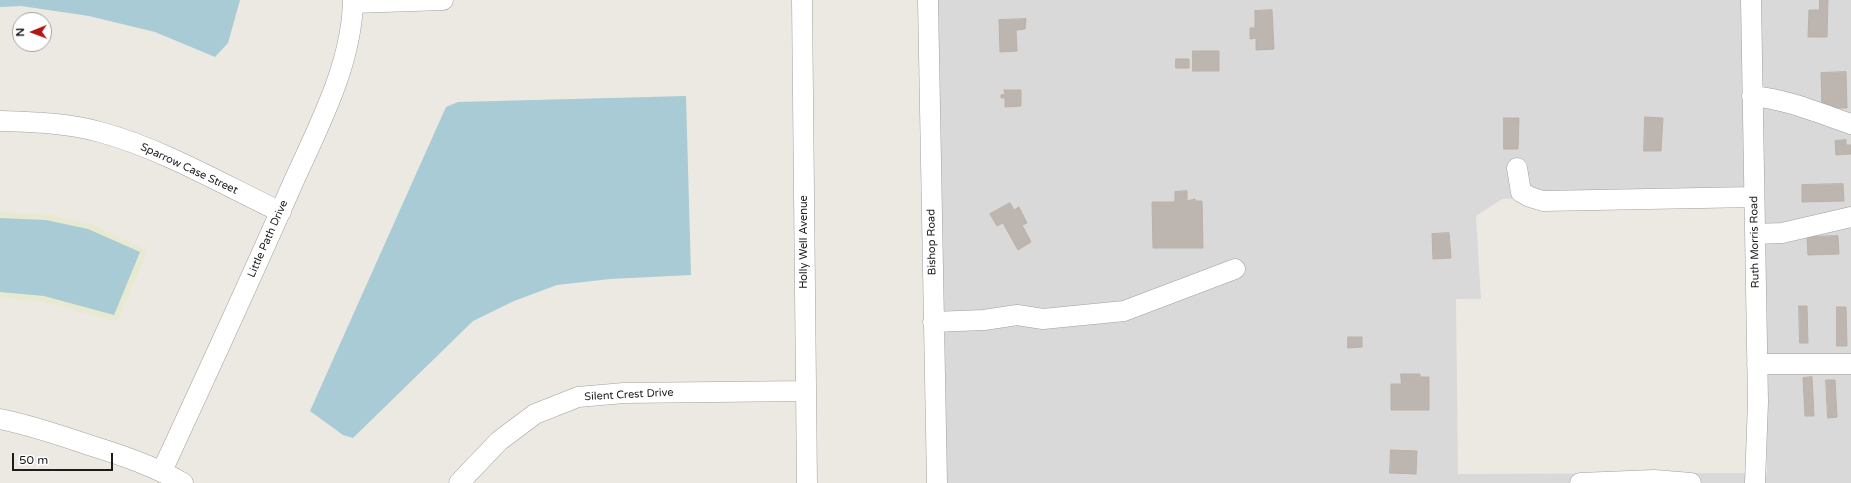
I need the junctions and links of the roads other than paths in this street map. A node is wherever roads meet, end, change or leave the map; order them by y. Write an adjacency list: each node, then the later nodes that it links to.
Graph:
1 (443, 0): 5 (street)
2 (802, 0): 18 (street, Holly Well Avenue)
3 (928, 0): 15 (street, Bishop Road)
4 (1751, 0): 6 (street, Ruth Morris Road)
5 (353, 2): 11 (street, Little Path Drive)
6 (1752, 96): 8 (street); 10 (street, Ruth Morris Road)
7 (0, 121): 11 (street, Sparrow Case Street)
8 (1851, 124)
9 (1517, 168): 10 (street)
10 (1754, 197): 13 (street, Ruth Morris Road)
11 (281, 212): 20 (street, Little Path Drive)
12 (1851, 217): 13 (street)
13 (1755, 234): 16 (street, Ruth Morris Road)
14 (1235, 269): 15 (street)
15 (933, 322): 24 (street, Bishop Road)
16 (1757, 364): 17 (street); 27 (street, Ruth Morris Road)
17 (1851, 364)
18 (805, 391): 22 (street, Silent Crest Drive); 23 (street, Holly Well Avenue)
19 (0, 420): 20 (street)
20 (162, 471): 21 (street)
21 (183, 483)
22 (459, 483)
23 (807, 483)
24 (937, 483)
25 (1580, 483): 26 (street)
26 (1691, 483)
27 (1754, 483)

